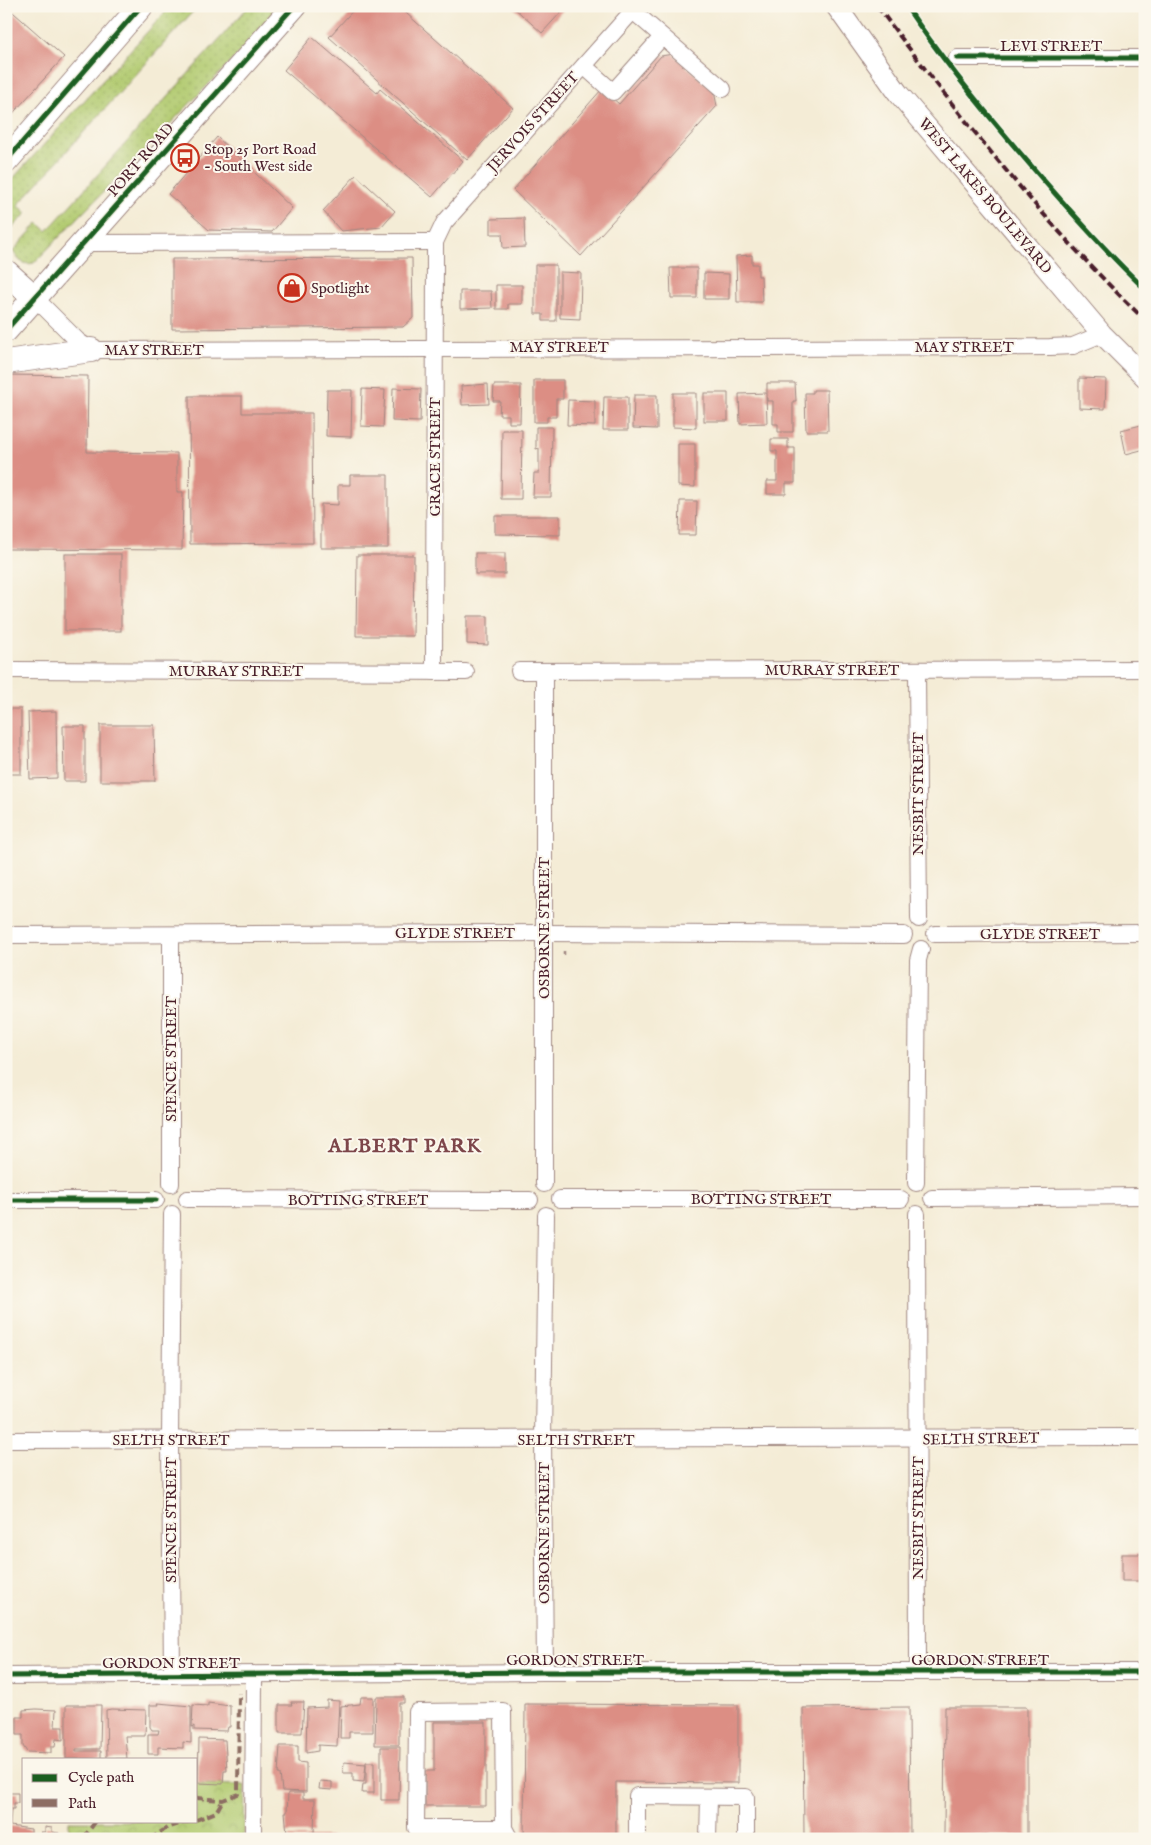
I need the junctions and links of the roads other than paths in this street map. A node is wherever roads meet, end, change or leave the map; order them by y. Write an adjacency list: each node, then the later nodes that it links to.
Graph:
1 (141, 6): 10 (highway)
2 (294, 6): 12 (highway, PORT ROAD)
3 (836, 6): 16 (main road, WEST LAKES BOULEVARD)
4 (635, 9): 5 (street); 8 (street, JERVOIS STREET)
5 (662, 37): 8 (street); 9 (street)
6 (957, 58): 7 (street, LEVI STREET)
7 (1145, 58)
8 (584, 66): 11 (street, JERVOIS STREET)
9 (723, 89)
10 (6, 161)
11 (435, 242): 12 (street); 17 (street, GRACE STREET)
12 (85, 243): 14 (highway, PORT ROAD)
13 (6, 272): 14 (highway)
14 (35, 298): 15 (highway, PORT ROAD); 18 (street, MAY STREET)
15 (6, 330)
16 (1102, 334): 17 (street, MAY STREET); 20 (main road, WEST LAKES BOULEVARD)
17 (435, 347): 18 (street, MAY STREET); 26 (street, GRACE STREET)
18 (91, 350): 19 (highway)
19 (6, 362)
20 (1145, 376)
21 (1145, 669): 23 (street, MURRAY STREET)
22 (6, 670): 26 (street, MURRAY STREET)
23 (917, 670): 25 (street, MURRAY STREET); 28 (street, NESBIT STREET)
24 (519, 671): 25 (street, MURRAY STREET)
25 (544, 671): 29 (street, OSBORNE STREET)
26 (434, 672): 27 (street, MURRAY STREET)
27 (466, 672)
28 (919, 918): 31 (street); 34 (street)
29 (544, 933): 33 (street, GLYDE STREET); 34 (street, GLYDE STREET); 38 (street, OSBORNE STREET)
30 (1145, 933): 31 (street, GLYDE STREET)
31 (935, 934): 35 (street)
32 (6, 935): 33 (street, GLYDE STREET)
33 (171, 935): 37 (street, SPENCE STREET)
34 (904, 935): 35 (street)
35 (920, 949): 36 (street)
36 (916, 1183): 40 (street); 46 (street)
37 (171, 1184): 41 (street); 44 (street)
38 (544, 1184): 42 (street); 45 (street)
39 (1145, 1196): 40 (street)
40 (932, 1198): 48 (street)
41 (187, 1199): 45 (street, BOTTING STREET); 47 (street)
42 (560, 1199): 46 (street, BOTTING STREET); 49 (street)
43 (6, 1200): 44 (street)
44 (156, 1200): 47 (street)
45 (530, 1200): 49 (street)
46 (901, 1200): 48 (street)
47 (172, 1214): 53 (street, SPENCE STREET)
48 (918, 1214): 51 (street, NESBIT STREET)
49 (546, 1215): 54 (street, OSBORNE STREET)
50 (1145, 1437): 51 (street, SELTH STREET)
51 (918, 1439): 54 (street, SELTH STREET); 56 (street, NESBIT STREET)
52 (6, 1440): 53 (street, SELTH STREET)
53 (170, 1440): 54 (street, SELTH STREET); 58 (street, SPENCE STREET)
54 (544, 1440): 55 (street, OSBORNE STREET)
55 (545, 1672): 56 (street, GORDON STREET); 60 (street, GORDON STREET)
56 (918, 1672): 57 (street, GORDON STREET)
57 (1145, 1672)
58 (172, 1675): 59 (street, GORDON STREET); 60 (street, GORDON STREET)
59 (6, 1676)
60 (254, 1676): 63 (street)
61 (710, 1797): 64 (street); 65 (street); 66 (street)
62 (507, 1833): 62 (street)
63 (253, 1839)
64 (637, 1839)
65 (708, 1839)
66 (746, 1839)

